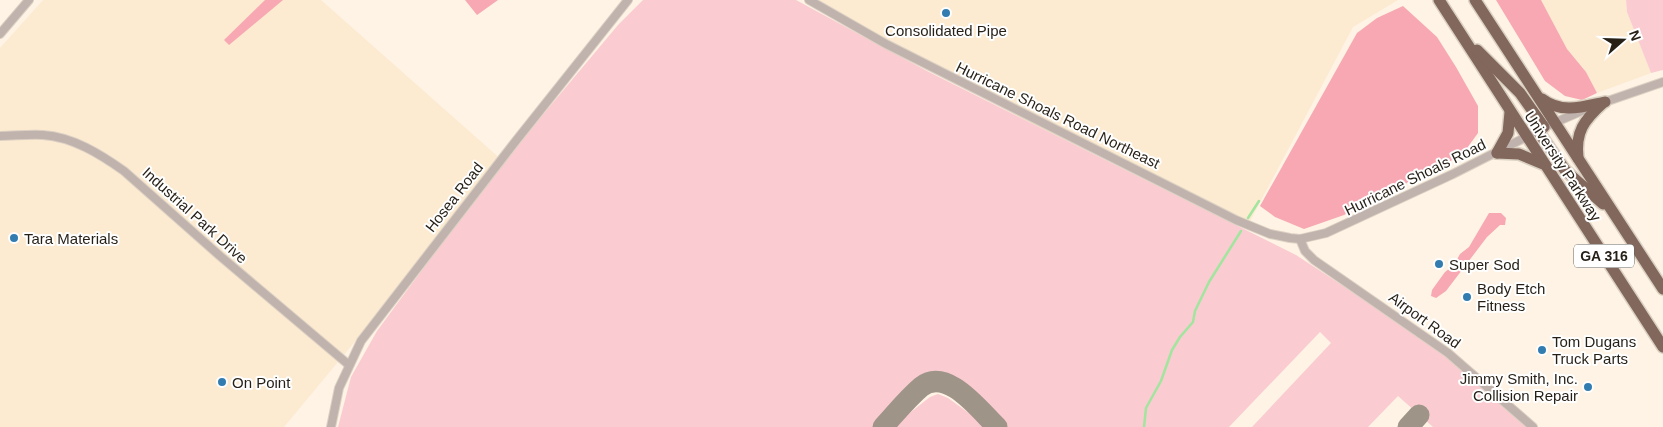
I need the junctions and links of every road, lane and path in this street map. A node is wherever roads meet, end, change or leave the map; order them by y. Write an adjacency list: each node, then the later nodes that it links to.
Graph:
1 (29, 0): 6 (street)
2 (628, 0): 23 (street, Hosea Road)
3 (809, 0): 20 (street, Hurricane Shoals Road Northeast)
4 (1438, 0): 7 (highway, University Parkway / GA 316)
5 (1476, 0): 9 (highway, University Parkway / GA 316)
6 (0, 34)
7 (1466, 42): 11 (highway, University Parkway / GA 316); 13 (highway)
8 (1663, 82): 10 (street, Hurricane Shoals Road)
9 (1538, 97): 10 (highway); 12 (highway, University Parkway / GA 316)
10 (1605, 102): 12 (street, Hurricane Shoals Road); 17 (highway)
11 (1509, 110): 15 (highway, University Parkway / GA 316); 16 (highway)
12 (1555, 122): 13 (street, Hurricane Shoals Road); 17 (highway, University Parkway / GA 316)
13 (1541, 129): 15 (street, Hurricane Shoals Road); 19 (highway)
14 (0, 136): 23 (street, Industrial Park Drive)
15 (1526, 137): 16 (street, Hurricane Shoals Road); 18 (highway, University Parkway / GA 316)
16 (1497, 153): 18 (highway); 20 (street, Hurricane Shoals Road)
17 (1578, 159): 19 (highway, University Parkway / GA 316)
18 (1545, 165): 22 (highway, University Parkway / GA 316)
19 (1615, 216): 21 (highway, University Parkway / GA 316)
20 (1300, 239): 25 (street, Airport Road)
21 (1663, 289)
22 (1663, 347)
23 (348, 365): 24 (street, Hosea Road)
24 (331, 427)
25 (1534, 427)

